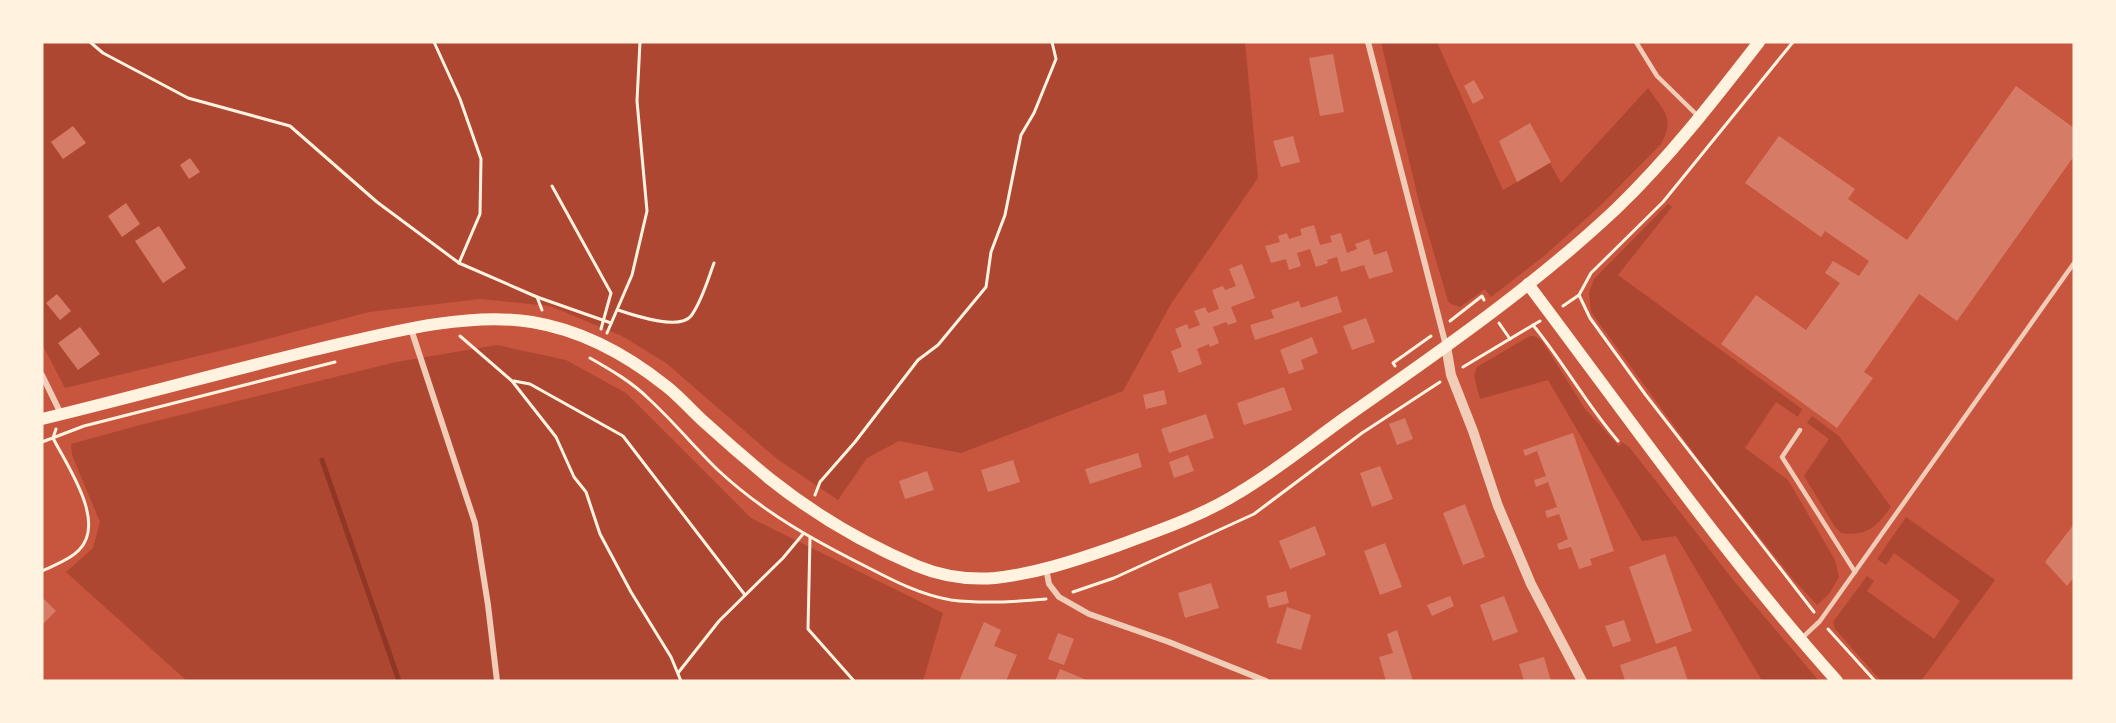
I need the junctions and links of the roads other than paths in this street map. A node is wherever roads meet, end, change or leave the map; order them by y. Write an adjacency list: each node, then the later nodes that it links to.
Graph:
1 (1368, 42): 8 (street)
2 (1636, 42): 4 (lane)
3 (1759, 42): 4 (main road)
4 (1700, 118): 6 (main road)
5 (2074, 262): 14 (lane)
6 (1528, 284): 8 (main road); 15 (main road)
7 (411, 329): 10 (main road); 13 (main road); 16 (street)
8 (1446, 346): 13 (main road); 18 (street)
9 (42, 375): 10 (street)
10 (61, 414): 11 (main road)
11 (42, 419)
12 (1800, 430): 14 (lane)
13 (1046, 568): 17 (street)
14 (1855, 572): 15 (lane)
15 (1800, 640): 19 (main road)
16 (497, 681)
17 (1266, 681)
18 (1582, 681)
19 (1837, 681)

